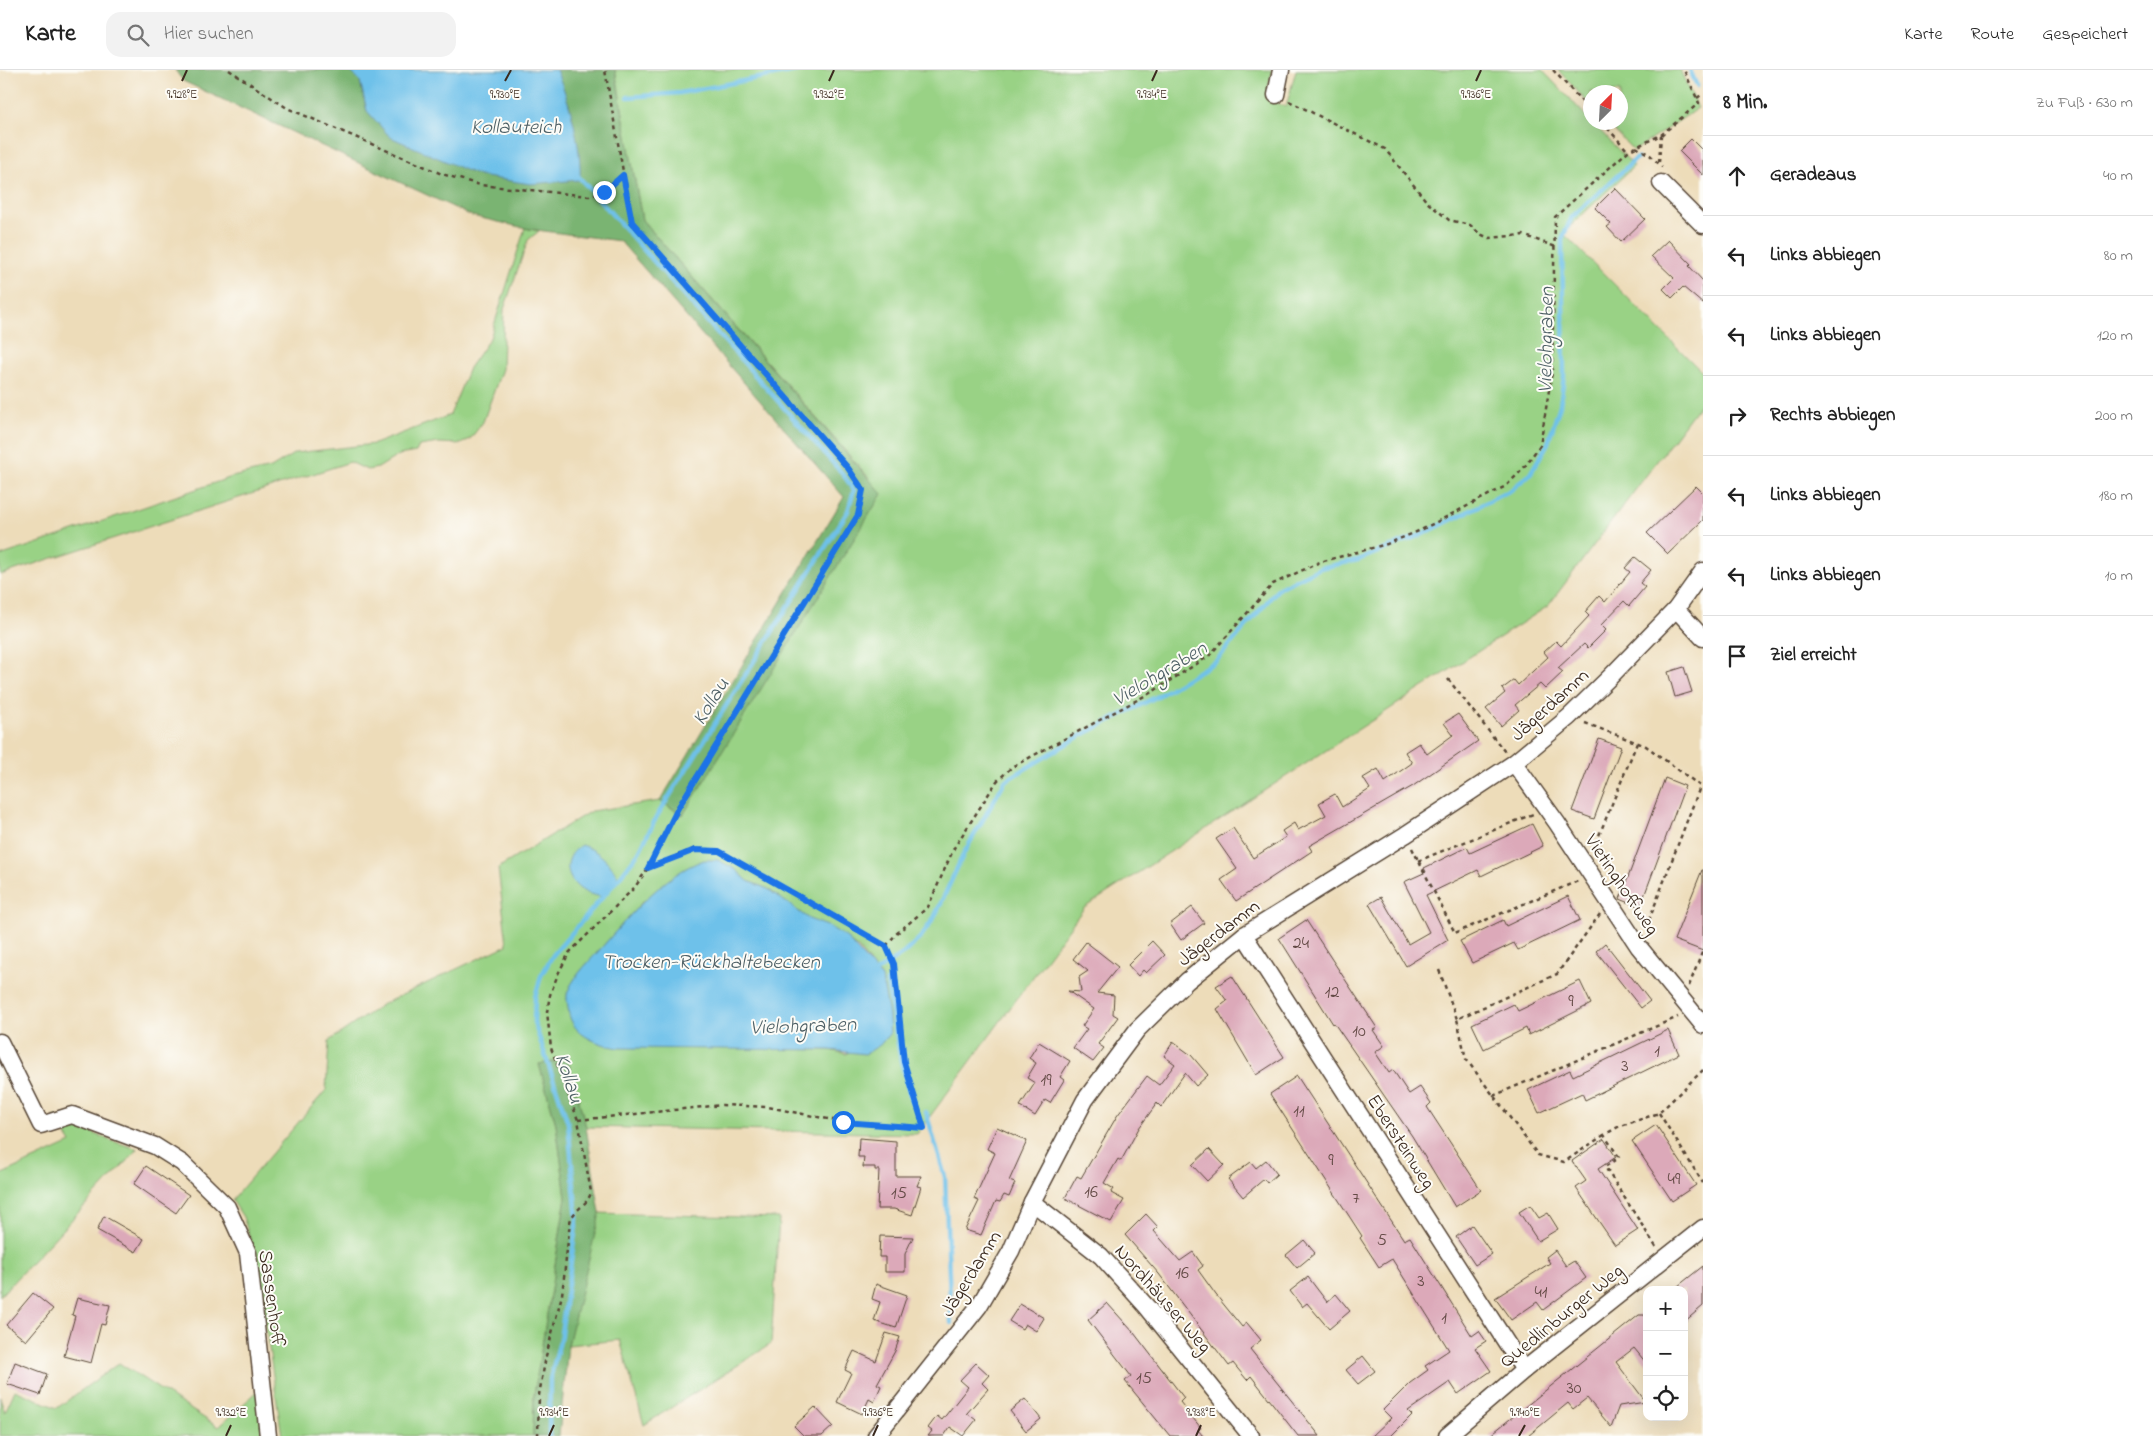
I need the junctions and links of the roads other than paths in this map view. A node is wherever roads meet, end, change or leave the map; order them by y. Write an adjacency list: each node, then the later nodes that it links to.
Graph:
1 (1281, 70): 2 (street)
2 (1276, 95)
3 (1661, 183): 4 (street)
4 (1703, 225)
5 (1703, 572): 6 (street, Jägerdamm)
6 (1676, 609): 7 (street); 8 (street, Jägerdamm)
7 (1703, 638)
8 (1514, 763): 9 (street, Jägerdamm); 10 (street, Vietinghoffweg)
9 (1244, 935): 12 (street, Jägerdamm); 14 (street, Ebersteinweg)
10 (1703, 1025)
11 (0, 1042): 15 (street, Sassenhoff)
12 (1032, 1202): 16 (street, Jägerdamm); 17 (street, Nordhäuser Weg)
13 (1703, 1228): 14 (street, Quedlinburger Weg)
14 (1524, 1370): 18 (street, Quedlinburger Weg)
15 (268, 1436)
16 (876, 1436)
17 (1251, 1436)
18 (1447, 1436)

